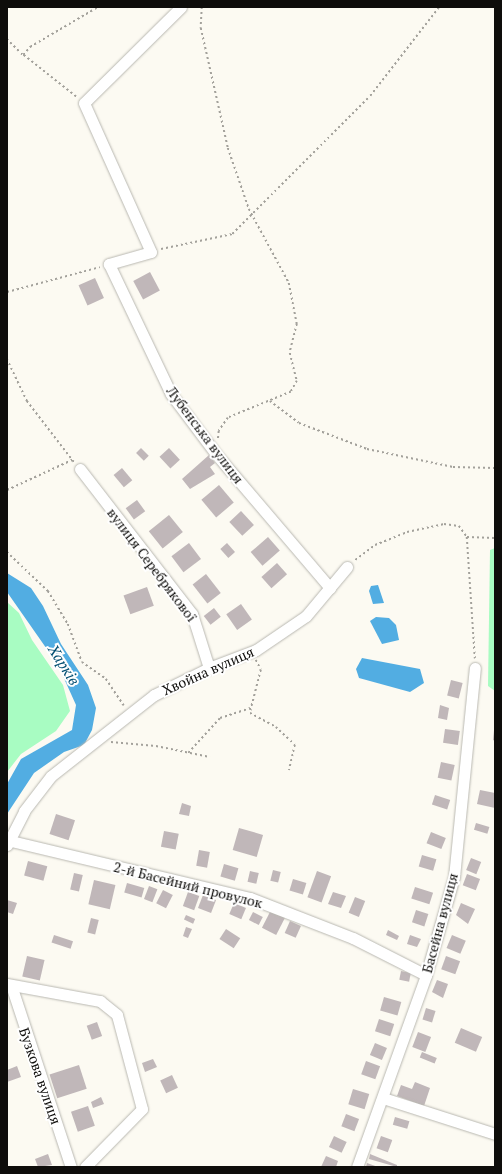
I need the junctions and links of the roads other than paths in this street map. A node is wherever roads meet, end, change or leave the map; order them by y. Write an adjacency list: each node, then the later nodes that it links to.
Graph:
1 (181, 7): 4 (street, Лубeнська вулиця)
2 (80, 469): 5 (street, вулиця Серебрякової)
3 (347, 567): 4 (street, Хвойна вулиця)
4 (330, 588): 5 (street, Хвойна вулиця)
5 (209, 668): 7 (street, Хвойна вулиця)
6 (475, 668): 8 (street, Басейна вулиця)
7 (9, 843): 8 (street, 2-й Басейний провулок)
8 (426, 974): 10 (street, Басейна вулиця)
9 (9, 984): 12 (street, Бузкова вулиця); 13 (street)
10 (383, 1098): 11 (street); 14 (street, Басейна вулиця)
11 (495, 1134)
12 (71, 1167)
13 (84, 1167)
14 (357, 1167)

